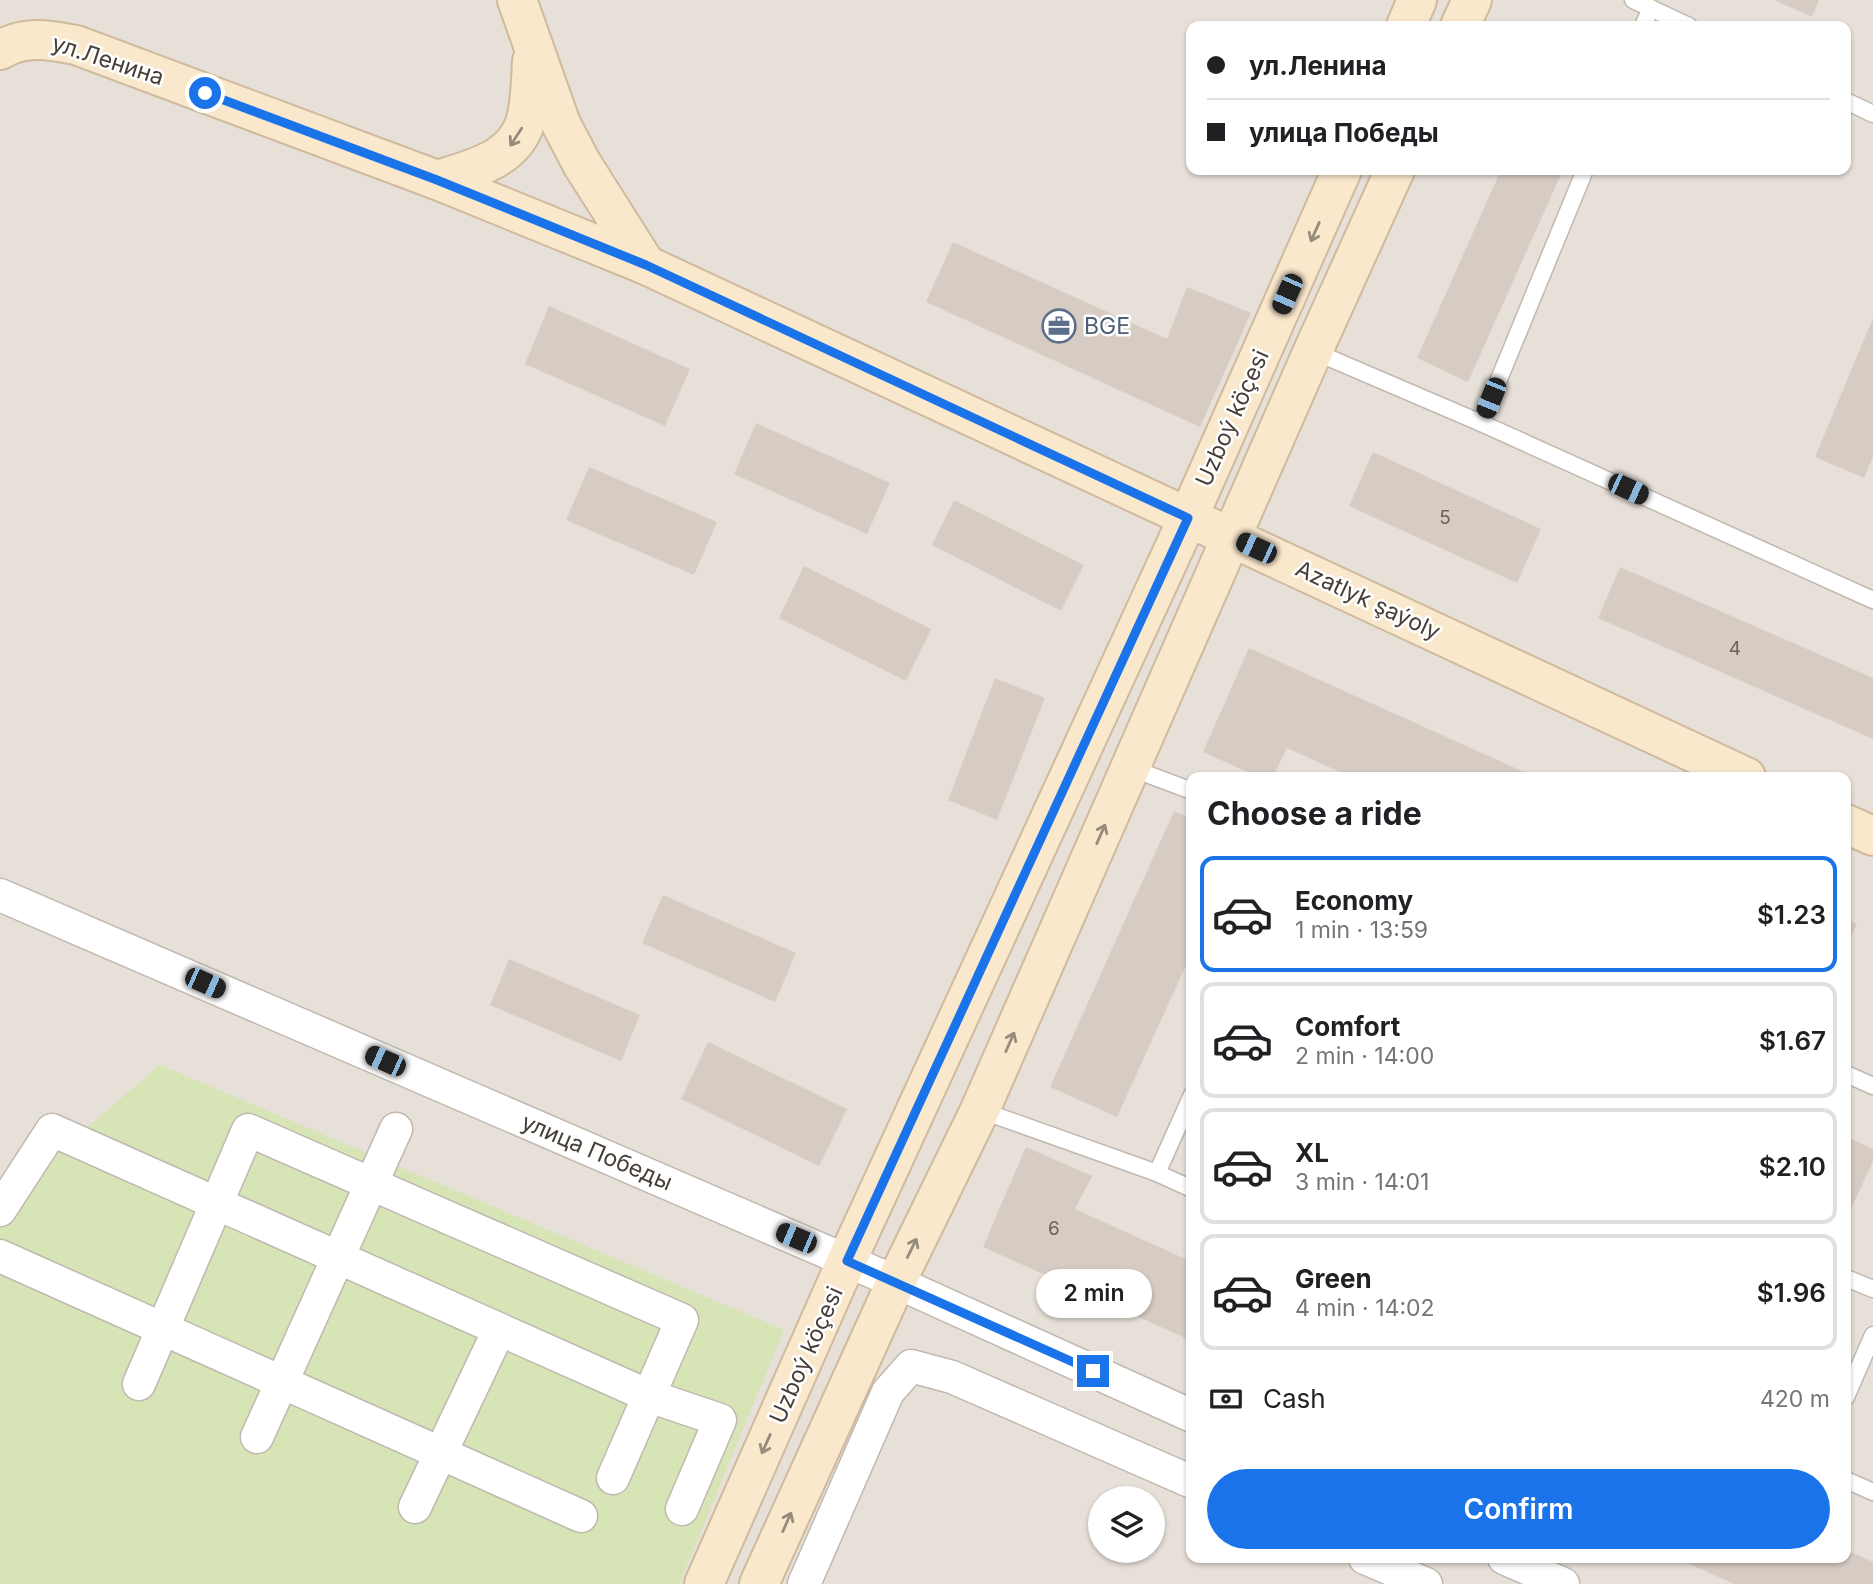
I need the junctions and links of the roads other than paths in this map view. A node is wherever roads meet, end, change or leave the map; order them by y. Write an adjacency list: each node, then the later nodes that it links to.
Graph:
1 (517, 0): 10 (street)
2 (1417, 0): 6 (street)
3 (1472, 0): 7 (street)
4 (1633, 0): 5 (lane)
5 (1651, 8): 8 (lane); 9 (lane)
6 (1408, 21)
7 (1462, 21)
8 (1645, 21)
9 (1678, 21)
10 (533, 48): 17 (street, one-way to 17); 18 (street)
11 (0, 50): 17 (street, ул.Ленина)
12 (1851, 103): 13 (lane)
13 (1873, 114)
14 (1340, 175): 21 (street, Uzboý köçesi, one-way to 21)
15 (1393, 175): 19 (street, Uzboý köçesi)
16 (1582, 175): 20 (lane)
17 (437, 180): 18 (street, ул.Ленина)
18 (646, 265): 21 (street, Azatlyk şaýoly)
19 (1313, 351): 20 (lane); 22 (street, Uzboý köçesi)
20 (1481, 423): 23 (lane)
21 (1188, 518): 22 (street, Azatlyk şaýoly); 42 (street, Uzboý köçesi)
22 (1231, 536): 24 (street, Uzboý köçesi); 25 (street, Azatlyk şaýoly)
23 (1873, 600)
24 (1131, 768): 26 (lane); 33 (street, Uzboý köçesi, one-way to 24)
25 (1735, 772)
26 (1186, 789)
27 (1851, 826): 28 (street)
28 (1873, 836)
29 (0, 895): 42 (street, улица Победы)
30 (1851, 1076): 31 (lane)
31 (1873, 1086)
32 (1186, 1108): 35 (lane)
33 (980, 1110): 35 (lane); 44 (street, Uzboý köçesi, one-way to 33)
34 (396, 1129): 36 (street)
35 (1157, 1173): 37 (lane)
36 (371, 1184): 38 (street); 41 (street); 52 (street)
37 (1186, 1186)
38 (217, 1204): 39 (street); 41 (street); 46 (street)
39 (0, 1210)
40 (0, 1256): 46 (street)
41 (338, 1258): 47 (street); 49 (street)
42 (847, 1261): 44 (street, улица Победы); 65 (street, Uzboý köçesi, one-way to 65)
43 (1851, 1280): 45 (lane)
44 (896, 1282): 53 (street, улица Победы); 66 (street, Uzboý köçesi, one-way to 44)
45 (1873, 1289)
46 (163, 1329): 49 (street); 50 (street)
47 (499, 1329): 52 (street); 55 (street)
48 (1873, 1335): 51 (lane)
49 (282, 1382): 54 (street); 55 (street)
50 (139, 1384)
51 (1851, 1385)
52 (649, 1396): 56 (street); 61 (street)
53 (1186, 1413)
54 (257, 1437)
55 (441, 1453): 60 (street); 62 (street)
56 (614, 1478)
57 (1186, 1479): 67 (street)
58 (1851, 1482): 59 (lane)
59 (1873, 1492)
60 (415, 1507)
61 (682, 1508)
62 (581, 1516)
63 (1377, 1563): 68 (street)
64 (1515, 1563): 69 (street)
65 (704, 1584)
66 (760, 1584)
67 (804, 1584)
68 (1426, 1584)
69 (1563, 1584)

